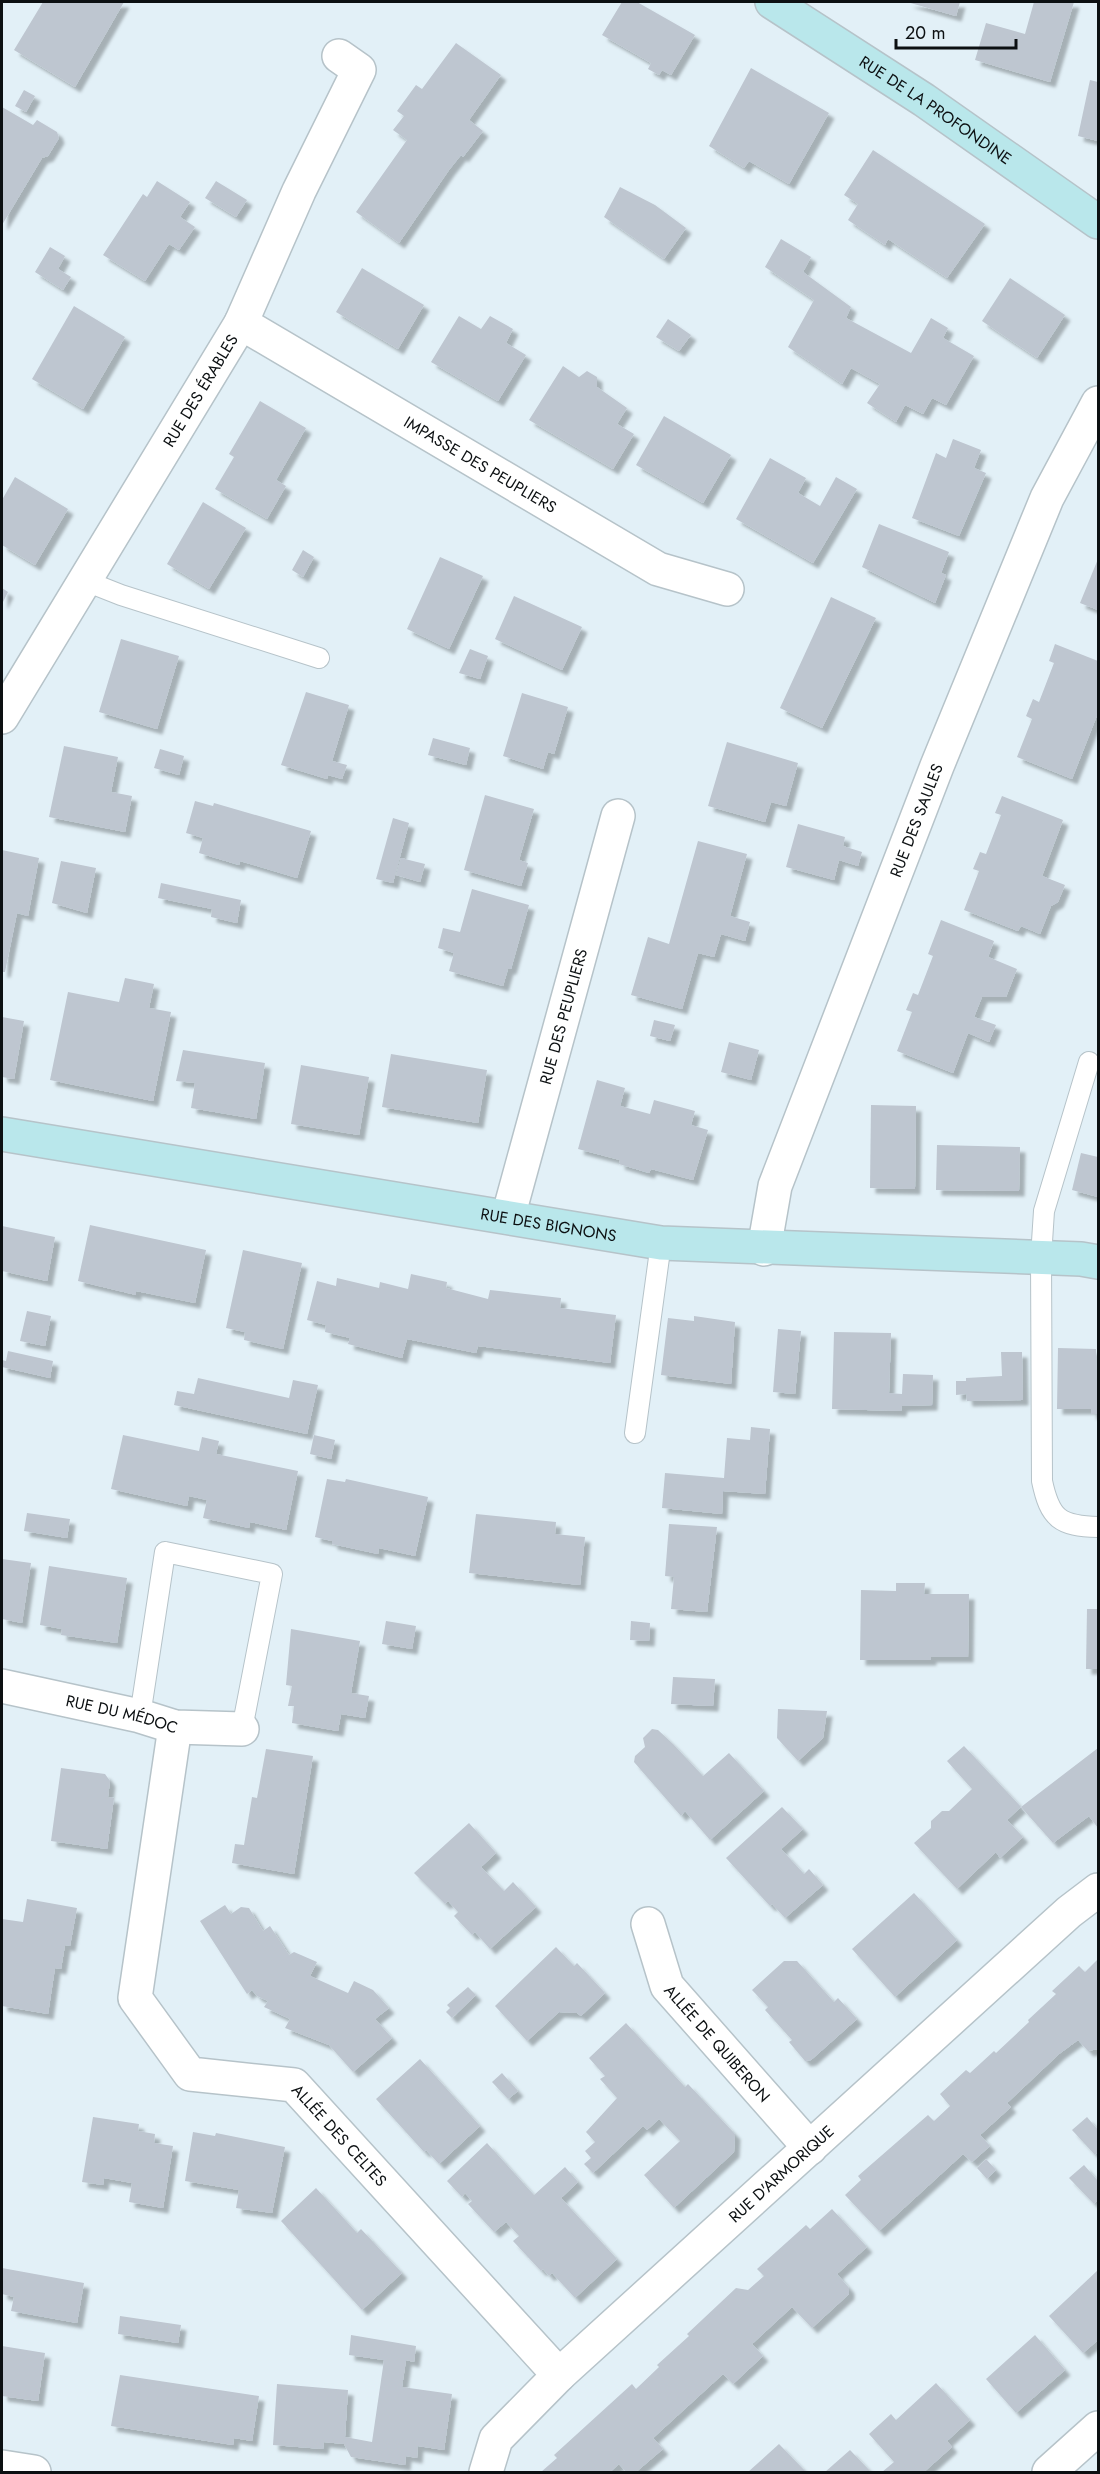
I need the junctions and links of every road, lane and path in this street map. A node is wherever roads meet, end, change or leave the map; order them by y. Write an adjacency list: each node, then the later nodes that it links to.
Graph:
1 (772, 2): 3 (street, RUE DE LA PROFONDINE)
2 (339, 56): 4 (street, RUE DES ÉRABLES)
3 (1098, 222)
4 (241, 323): 6 (street, RUE DES ÉRABLES); 7 (street, IMPASSE DES PEUPLIERS)
5 (1098, 403): 15 (street, RUE DES SAULES)
6 (83, 580): 8 (lane); 9 (street, RUE DES ÉRABLES)
7 (727, 589)
8 (319, 658)
9 (2, 717)
10 (618, 816): 13 (street, RUE DES PEUPLIERS)
11 (1089, 1062): 16 (lane)
12 (2, 1134): 13 (street, RUE DES BIGNONS)
13 (507, 1217): 14 (street, RUE DES BIGNONS)
14 (661, 1243): 15 (street, RUE DES BIGNONS); 18 (lane)
15 (764, 1249): 16 (street, RUE DES BIGNONS)
16 (1041, 1257): 17 (street, RUE DES BIGNONS); 19 (lane)
17 (1098, 1262)
18 (636, 1433)
19 (1098, 1527)
20 (2, 1686): 21 (street, RUE DU MÉDOC)
21 (140, 1716): 22 (street, RUE DU MÉDOC); 23 (lane)
22 (175, 1727): 23 (street, RUE DU MÉDOC); 27 (street, ALLÉE DES CELTES)
23 (242, 1729)
24 (1098, 1890): 26 (street, RUE D'ARMORIQUE)
25 (648, 1924): 26 (street, ALLÉE DE QUIBERON)
26 (810, 2148): 27 (street, RUE D'ARMORIQUE)
27 (559, 2375): 31 (street, RUE D'ARMORIQUE)
28 (1098, 2428): 32 (street)
29 (2, 2468): 30 (street)
30 (34, 2472)
31 (486, 2472)
32 (1049, 2472)

